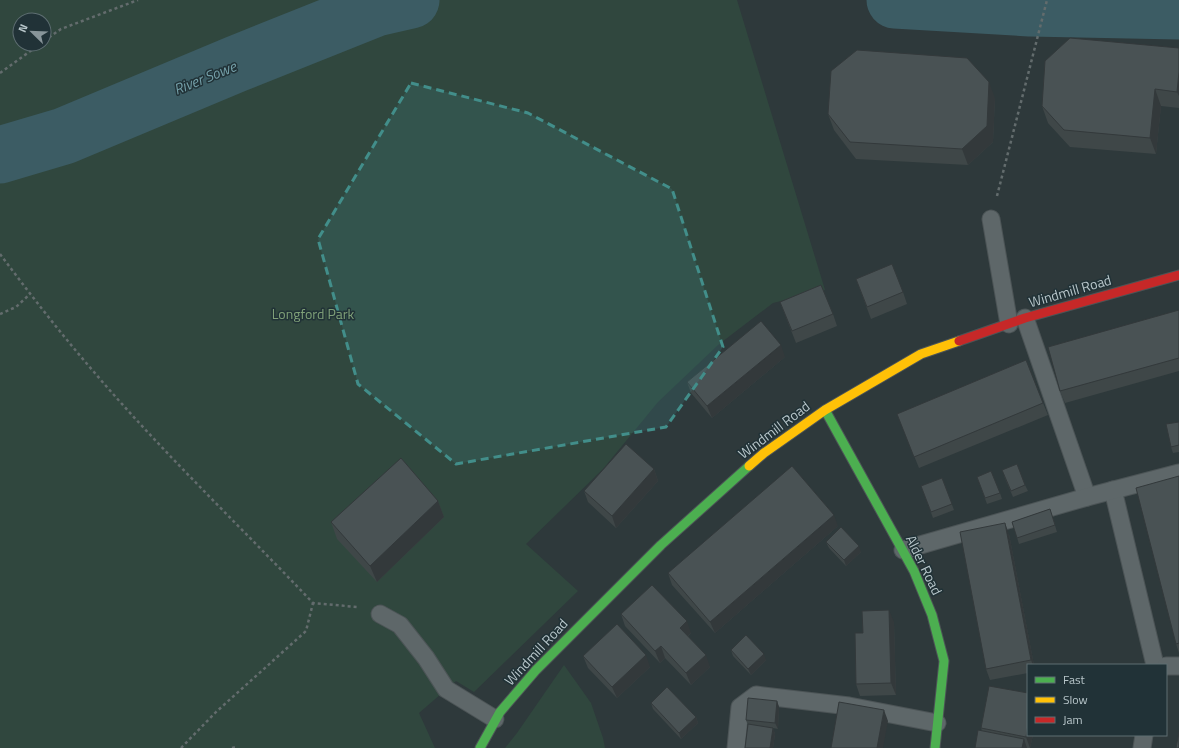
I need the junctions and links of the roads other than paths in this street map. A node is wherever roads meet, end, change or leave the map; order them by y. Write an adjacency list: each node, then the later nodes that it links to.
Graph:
1 (991, 219): 4 (lane)
2 (1179, 275): 3 (street, Windmill Road)
3 (1025, 318): 4 (street, Windmill Road); 8 (lane)
4 (1009, 324): 5 (street, Windmill Road)
5 (824, 410): 9 (street, Alder Road); 14 (street, Windmill Road)
6 (1179, 473): 7 (lane)
7 (1113, 490): 8 (lane); 11 (lane)
8 (1087, 497): 9 (lane)
9 (903, 550): 15 (street, Alder Road)
10 (380, 614): 14 (lane)
11 (1156, 664)
12 (1167, 666): 13 (lane)
13 (1179, 666)
14 (495, 719): 17 (street, Windmill Road)
15 (938, 723): 18 (lane); 19 (street, Alder Road)
16 (1144, 736): 20 (lane)
17 (480, 748)
18 (736, 748)
19 (935, 748)
20 (1142, 748)

